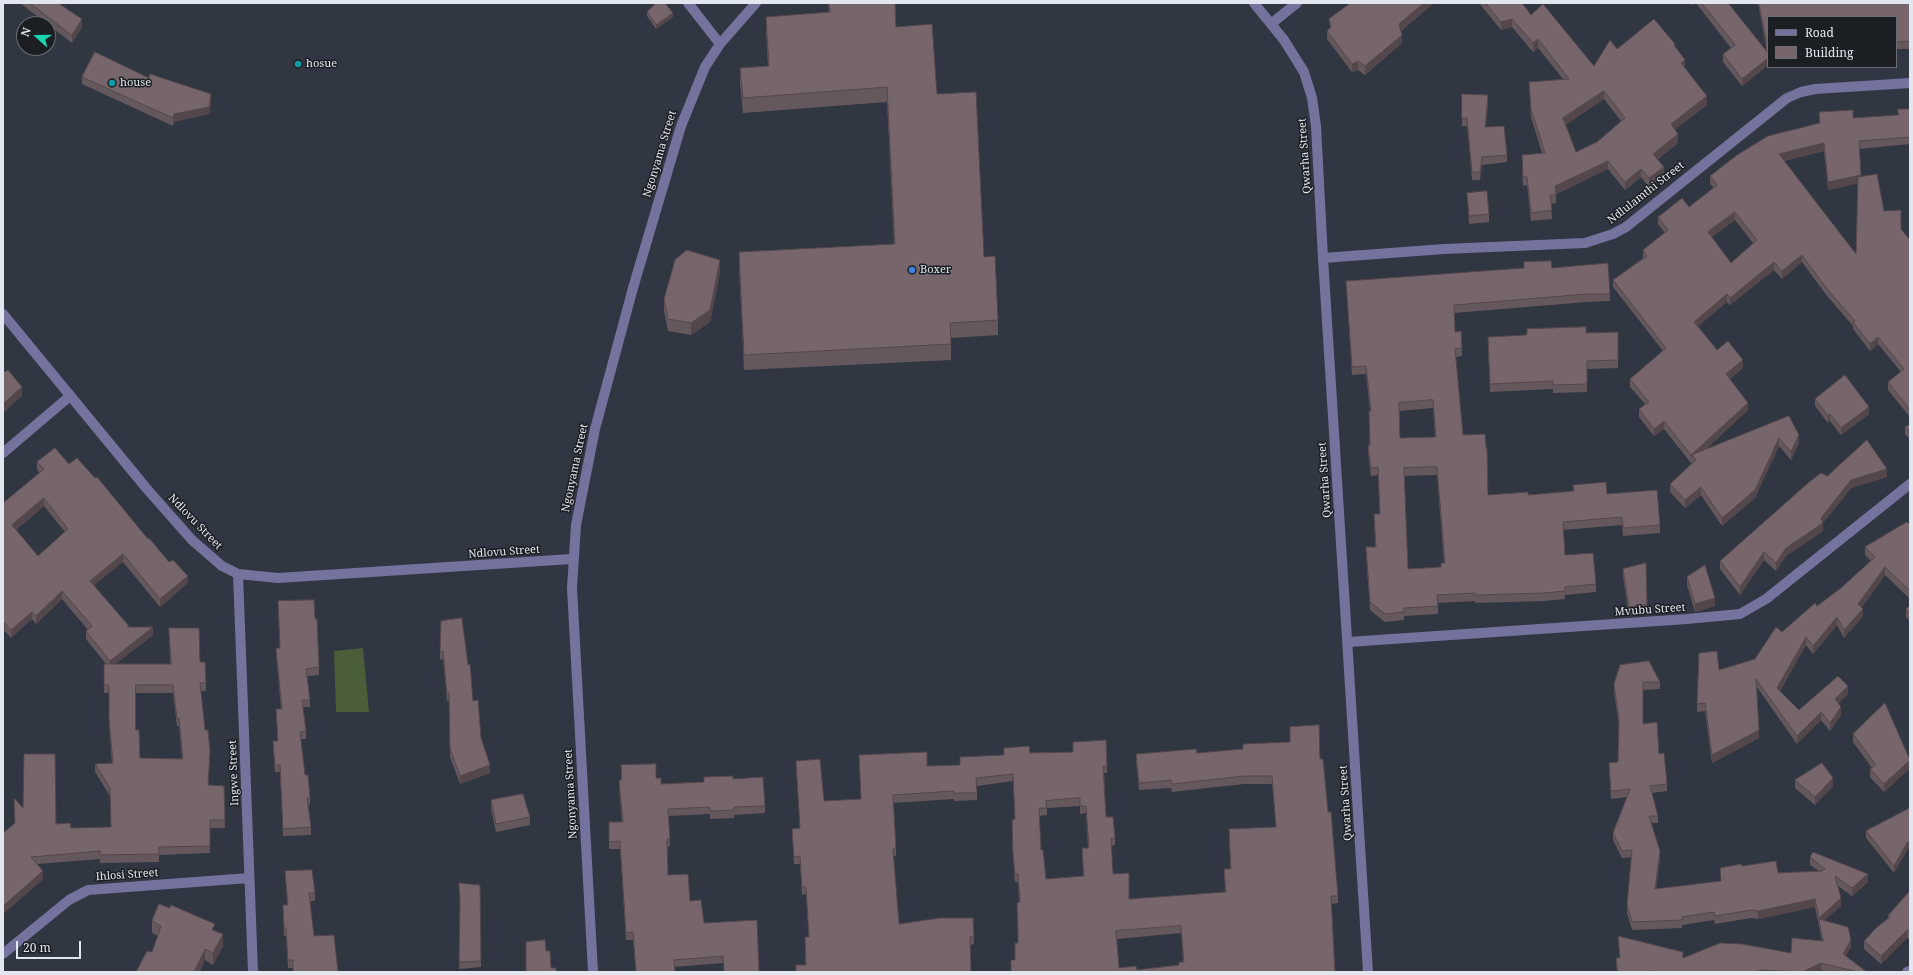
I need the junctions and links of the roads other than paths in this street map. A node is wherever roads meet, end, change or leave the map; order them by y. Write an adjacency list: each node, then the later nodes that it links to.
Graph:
1 (688, 3): 6 (street)
2 (756, 3): 6 (street, Ngonyama Street)
3 (1254, 3): 5 (street, Qwarha Street)
4 (1297, 3): 5 (street)
5 (1272, 23): 8 (street, Qwarha Street)
6 (720, 44): 13 (street, Ngonyama Street)
7 (1910, 83): 8 (street, Ndlulamthi Street)
8 (1323, 258): 15 (street, Qwarha Street)
9 (3, 314): 10 (street, Ndlovu Street)
10 (70, 396): 11 (street); 14 (street, Ndlovu Street)
11 (3, 453)
12 (1910, 484): 15 (street, Mvubu Street)
13 (572, 559): 14 (street, Ndlovu Street); 20 (street, Ngonyama Street)
14 (238, 574): 16 (street, Ingwe Street)
15 (1348, 642): 21 (street, Qwarha Street)
16 (250, 878): 17 (street, Ihlosi Street); 19 (street, Ingwe Street)
17 (3, 954)
18 (1910, 971): 22 (street)
19 (253, 972)
20 (593, 972)
21 (1368, 972)
22 (1907, 972)

